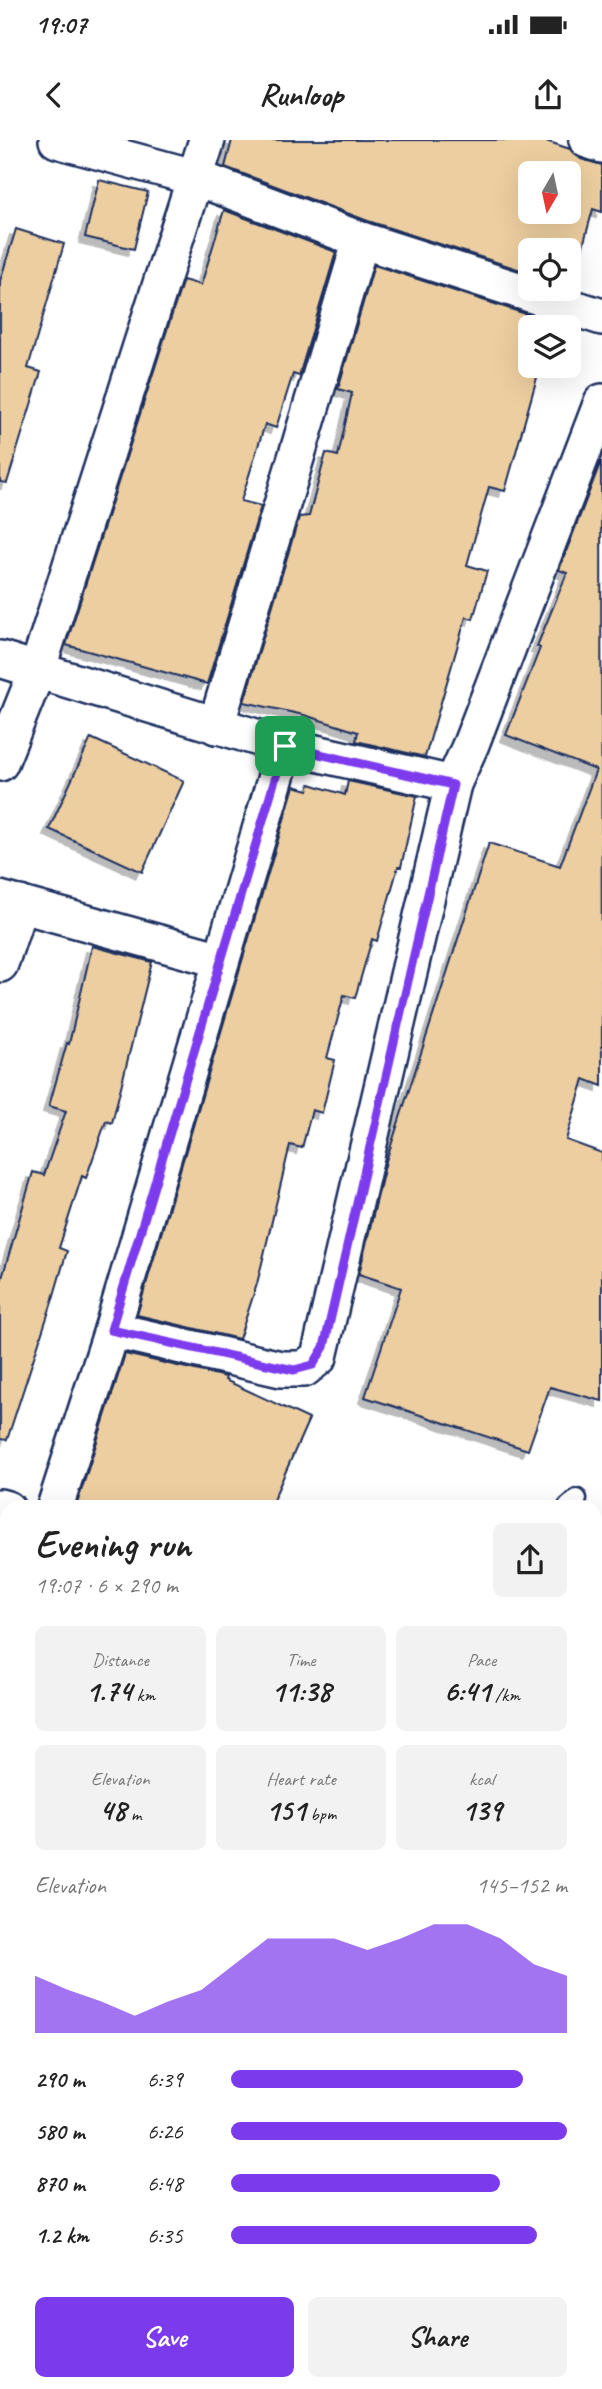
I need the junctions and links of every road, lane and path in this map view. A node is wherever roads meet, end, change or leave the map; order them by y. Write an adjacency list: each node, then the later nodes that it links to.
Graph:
1 (57, 140): 5 (street)
2 (207, 140): 5 (street)
3 (587, 140): 4 (street)
4 (602, 145)
5 (197, 178): 6 (street); 10 (street)
6 (361, 240): 7 (street); 11 (street)
7 (602, 317)
8 (602, 402): 14 (street)
9 (0, 659): 10 (street)
10 (37, 671): 11 (street); 13 (street)
11 (216, 726): 12 (street)
12 (285, 746): 14 (street); 16 (street)
13 (0, 763)
14 (453, 785): 18 (street)
15 (10, 902): 16 (street); 17 (street)
16 (221, 960): 18 (street)
17 (0, 964)
18 (111, 1330): 19 (street)
19 (57, 1500)

